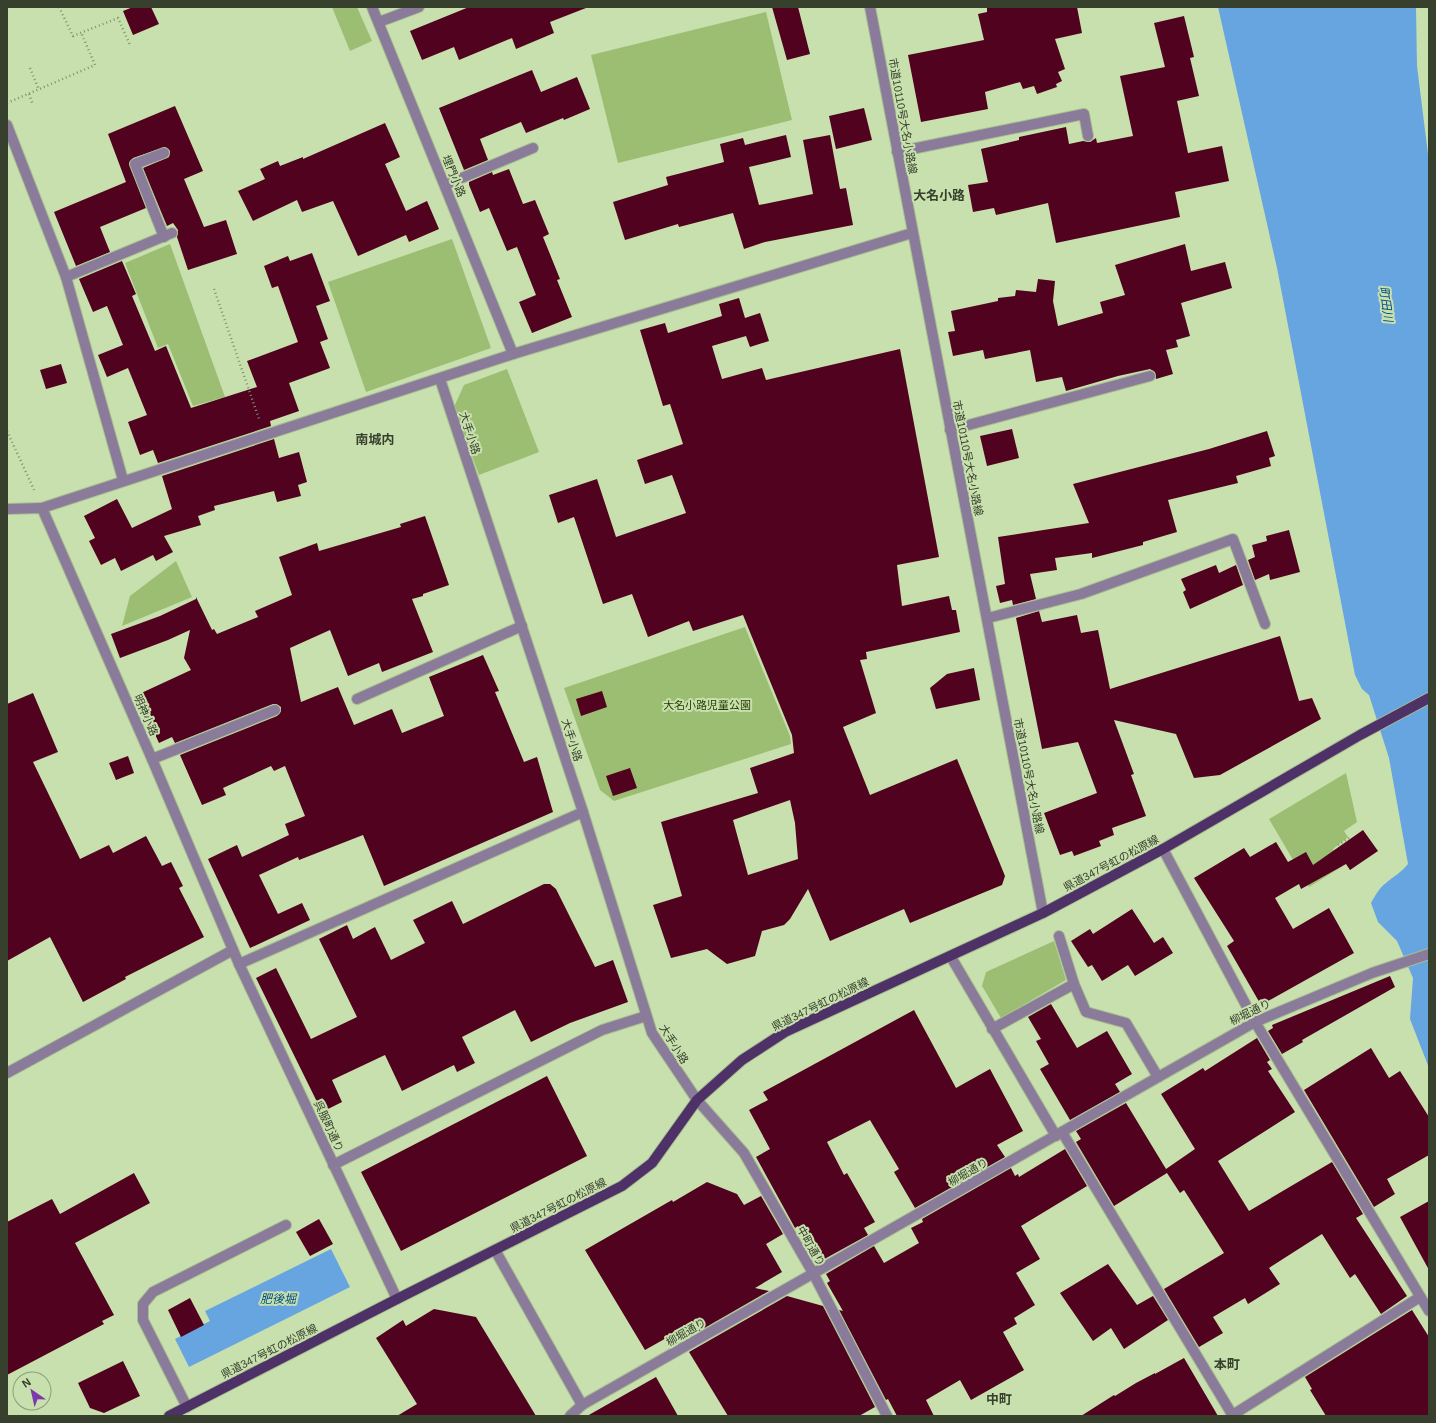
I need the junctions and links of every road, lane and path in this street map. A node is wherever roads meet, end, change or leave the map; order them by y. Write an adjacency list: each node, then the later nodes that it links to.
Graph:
1 (59, 7): 6 (path)
2 (372, 7): 5 (street, 埋門小路)
3 (419, 7): 5 (street)
4 (870, 7): 16 (street, 市道10110号大名小路線)
5 (379, 22): 18 (street, 埋門小路)
6 (81, 32): 7 (path); 9 (path)
7 (130, 44)
8 (30, 68): 9 (path)
9 (39, 90): 10 (path)
10 (29, 94): 11 (path); 12 (path)
11 (7, 104)
12 (33, 105)
13 (7, 125): 20 (street)
14 (1088, 136): 16 (street)
15 (533, 148): 18 (street)
16 (897, 152): 19 (street, 市道10110号大名小路線)
17 (164, 153): 20 (street)
18 (445, 185): 22 (street, 埋門小路)
19 (912, 233): 22 (street); 25 (street, 市道10110号大名小路線)
20 (66, 277): 28 (street)
21 (214, 289): 27 (path)
22 (513, 354): 24 (street)
23 (1150, 376): 25 (street)
24 (440, 379): 27 (street); 33 (street, 大手小路)
25 (950, 430): 31 (street, 市道10110号大名小路線)
26 (7, 431): 29 (path)
27 (264, 435): 28 (street)
28 (123, 480): 29 (street)
29 (42, 508): 30 (street); 37 (street, 明神小路)
30 (7, 509)
31 (988, 618): 32 (street); 42 (street, 市道10110号大名小路線)
32 (1265, 624)
33 (522, 626): 35 (street); 38 (street, 大手小路)
34 (1429, 698): 41 (main road, 県道347号虹の松原線)
35 (357, 699)
36 (275, 710): 37 (street)
37 (152, 759): 44 (street, 明神小路)
38 (583, 812): 47 (street); 49 (street, 大手小路)
39 (1349, 838): 40 (path)
40 (1338, 845)
41 (1163, 849): 42 (main road, 県道347号虹の松原線); 50 (street)
42 (1043, 913): 46 (main road, 県道347号虹の松原線)
43 (1059, 936): 48 (street)
44 (233, 950): 47 (street, 明神小路); 52 (street)
45 (1429, 954): 50 (street, 柳堀通り)
46 (951, 957): 51 (street); 54 (main road, 県道347号虹の松原線)
47 (239, 964): 56 (street, 呉服町通り)
48 (1074, 984): 51 (street); 53 (street)
49 (646, 1016): 54 (street, 大手小路); 56 (street)
50 (1255, 1022): 53 (street, 柳堀通り); 60 (street)
51 (992, 1029): 55 (street)
52 (7, 1073)
53 (1158, 1077): 55 (street, 柳堀通り)
54 (697, 1100): 58 (main road, 県道347号虹の松原線); 59 (street, 中町通り)
55 (1059, 1134): 59 (street, 柳堀通り); 68 (street)
56 (334, 1165): 61 (street, 呉服町通り)
57 (286, 1225): 64 (street)
58 (495, 1250): 61 (main road, 県道347号虹の松原線); 63 (street)
59 (813, 1274): 63 (street, 柳堀通り); 67 (street, 中町通り)
60 (1420, 1297): 62 (street); 68 (street)
61 (397, 1299): 64 (main road, 県道347号虹の松原線)
62 (1429, 1311)
63 (582, 1405): 66 (street, 柳堀通り)
64 (189, 1412): 65 (main road, 県道347号虹の松原線)
65 (169, 1416)
66 (570, 1416)
67 (887, 1416)
68 (1232, 1416)

